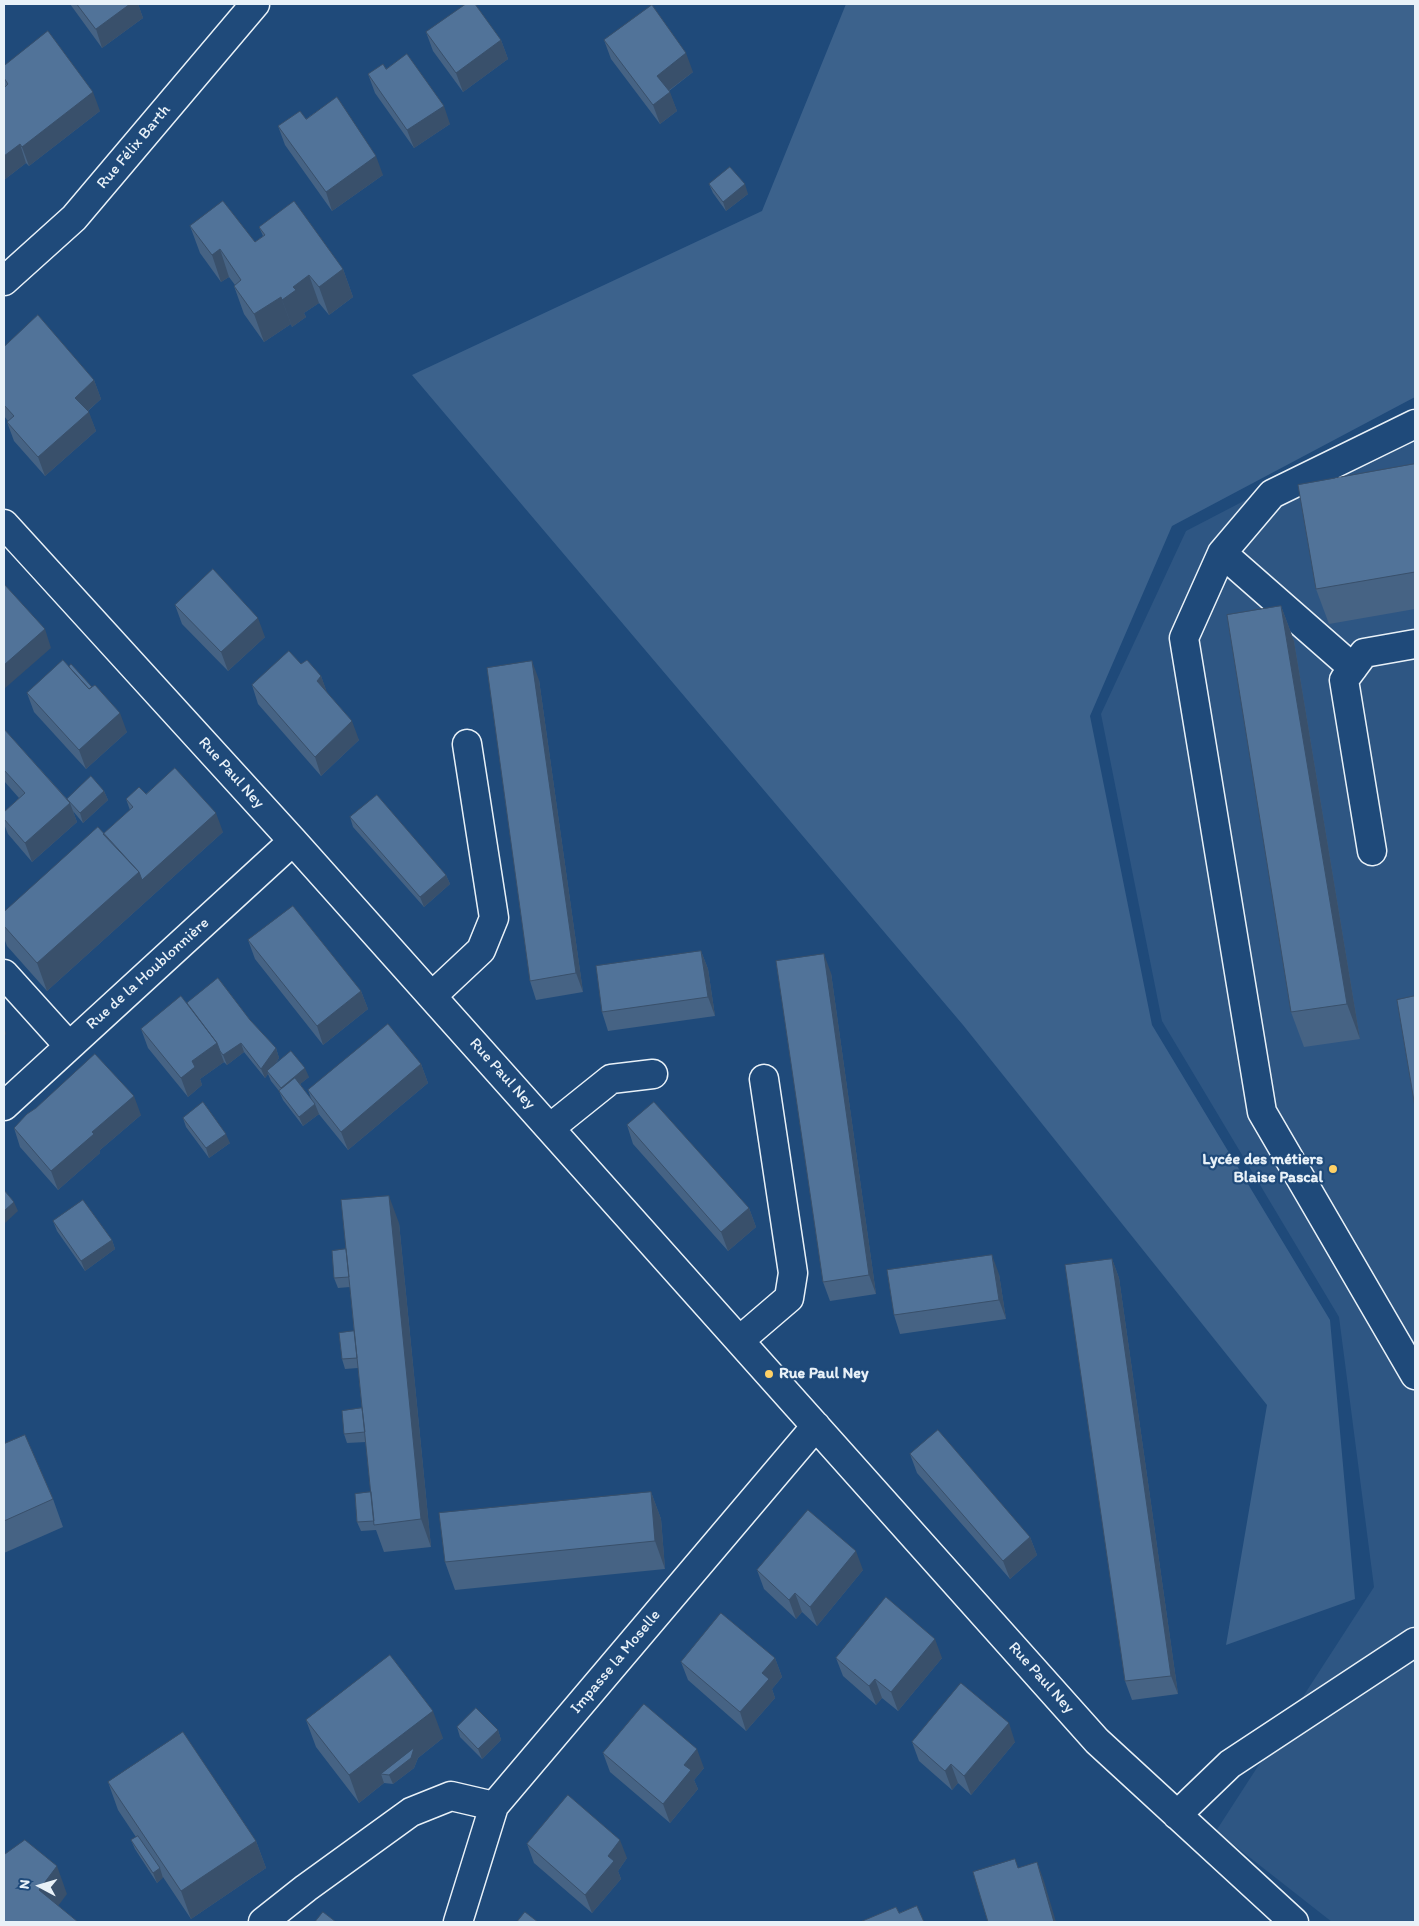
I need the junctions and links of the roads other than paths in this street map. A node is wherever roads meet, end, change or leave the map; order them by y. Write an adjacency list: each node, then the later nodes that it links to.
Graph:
1 (255, 4): 2 (street, Rue Félix Barth)
2 (4, 280)
3 (1415, 424): 5 (street)
4 (4, 524): 9 (street, Rue Paul Ney)
5 (1222, 553): 7 (street); 19 (street)
6 (1415, 644): 7 (street)
7 (1353, 668): 10 (street)
8 (467, 744): 12 (street)
9 (293, 841): 12 (street, Rue Paul Ney); 13 (street, Rue de la Houblonnière)
10 (1372, 851)
11 (4, 974): 13 (street)
12 (432, 996): 17 (street, Rue Paul Ney)
13 (69, 1046): 16 (street, Rue de la Houblonnière)
14 (653, 1074): 17 (street)
15 (764, 1079): 18 (street)
16 (4, 1106)
17 (550, 1128): 18 (street, Rue Paul Ney)
18 (740, 1340): 20 (street, Rue Paul Ney)
19 (1415, 1375)
20 (816, 1426): 22 (street, Impasse la Moselle); 23 (street, Rue Paul Ney)
21 (1415, 1642): 23 (street)
22 (494, 1806): 24 (street); 25 (street, Impasse la Moselle)
23 (1177, 1815): 26 (street, Rue Paul Ney)
24 (263, 1922)
25 (458, 1922)
26 (1294, 1922)

